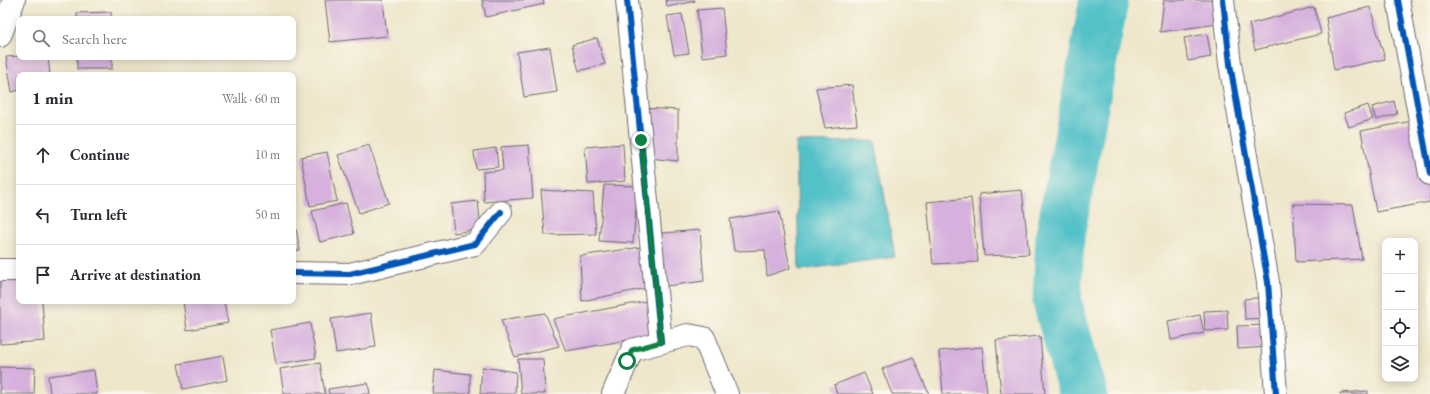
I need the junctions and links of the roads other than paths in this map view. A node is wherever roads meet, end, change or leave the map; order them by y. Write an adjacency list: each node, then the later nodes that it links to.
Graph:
1 (14, 0): 5 (street)
2 (627, 0): 11 (street)
3 (1223, 0): 14 (street)
4 (1398, 0): 6 (street)
5 (0, 36)
6 (1430, 174)
7 (501, 212): 10 (street)
8 (0, 270): 9 (street)
9 (16, 270)
10 (296, 273)
11 (661, 342): 12 (street); 13 (street)
12 (613, 394)
13 (727, 394)
14 (1276, 394)

